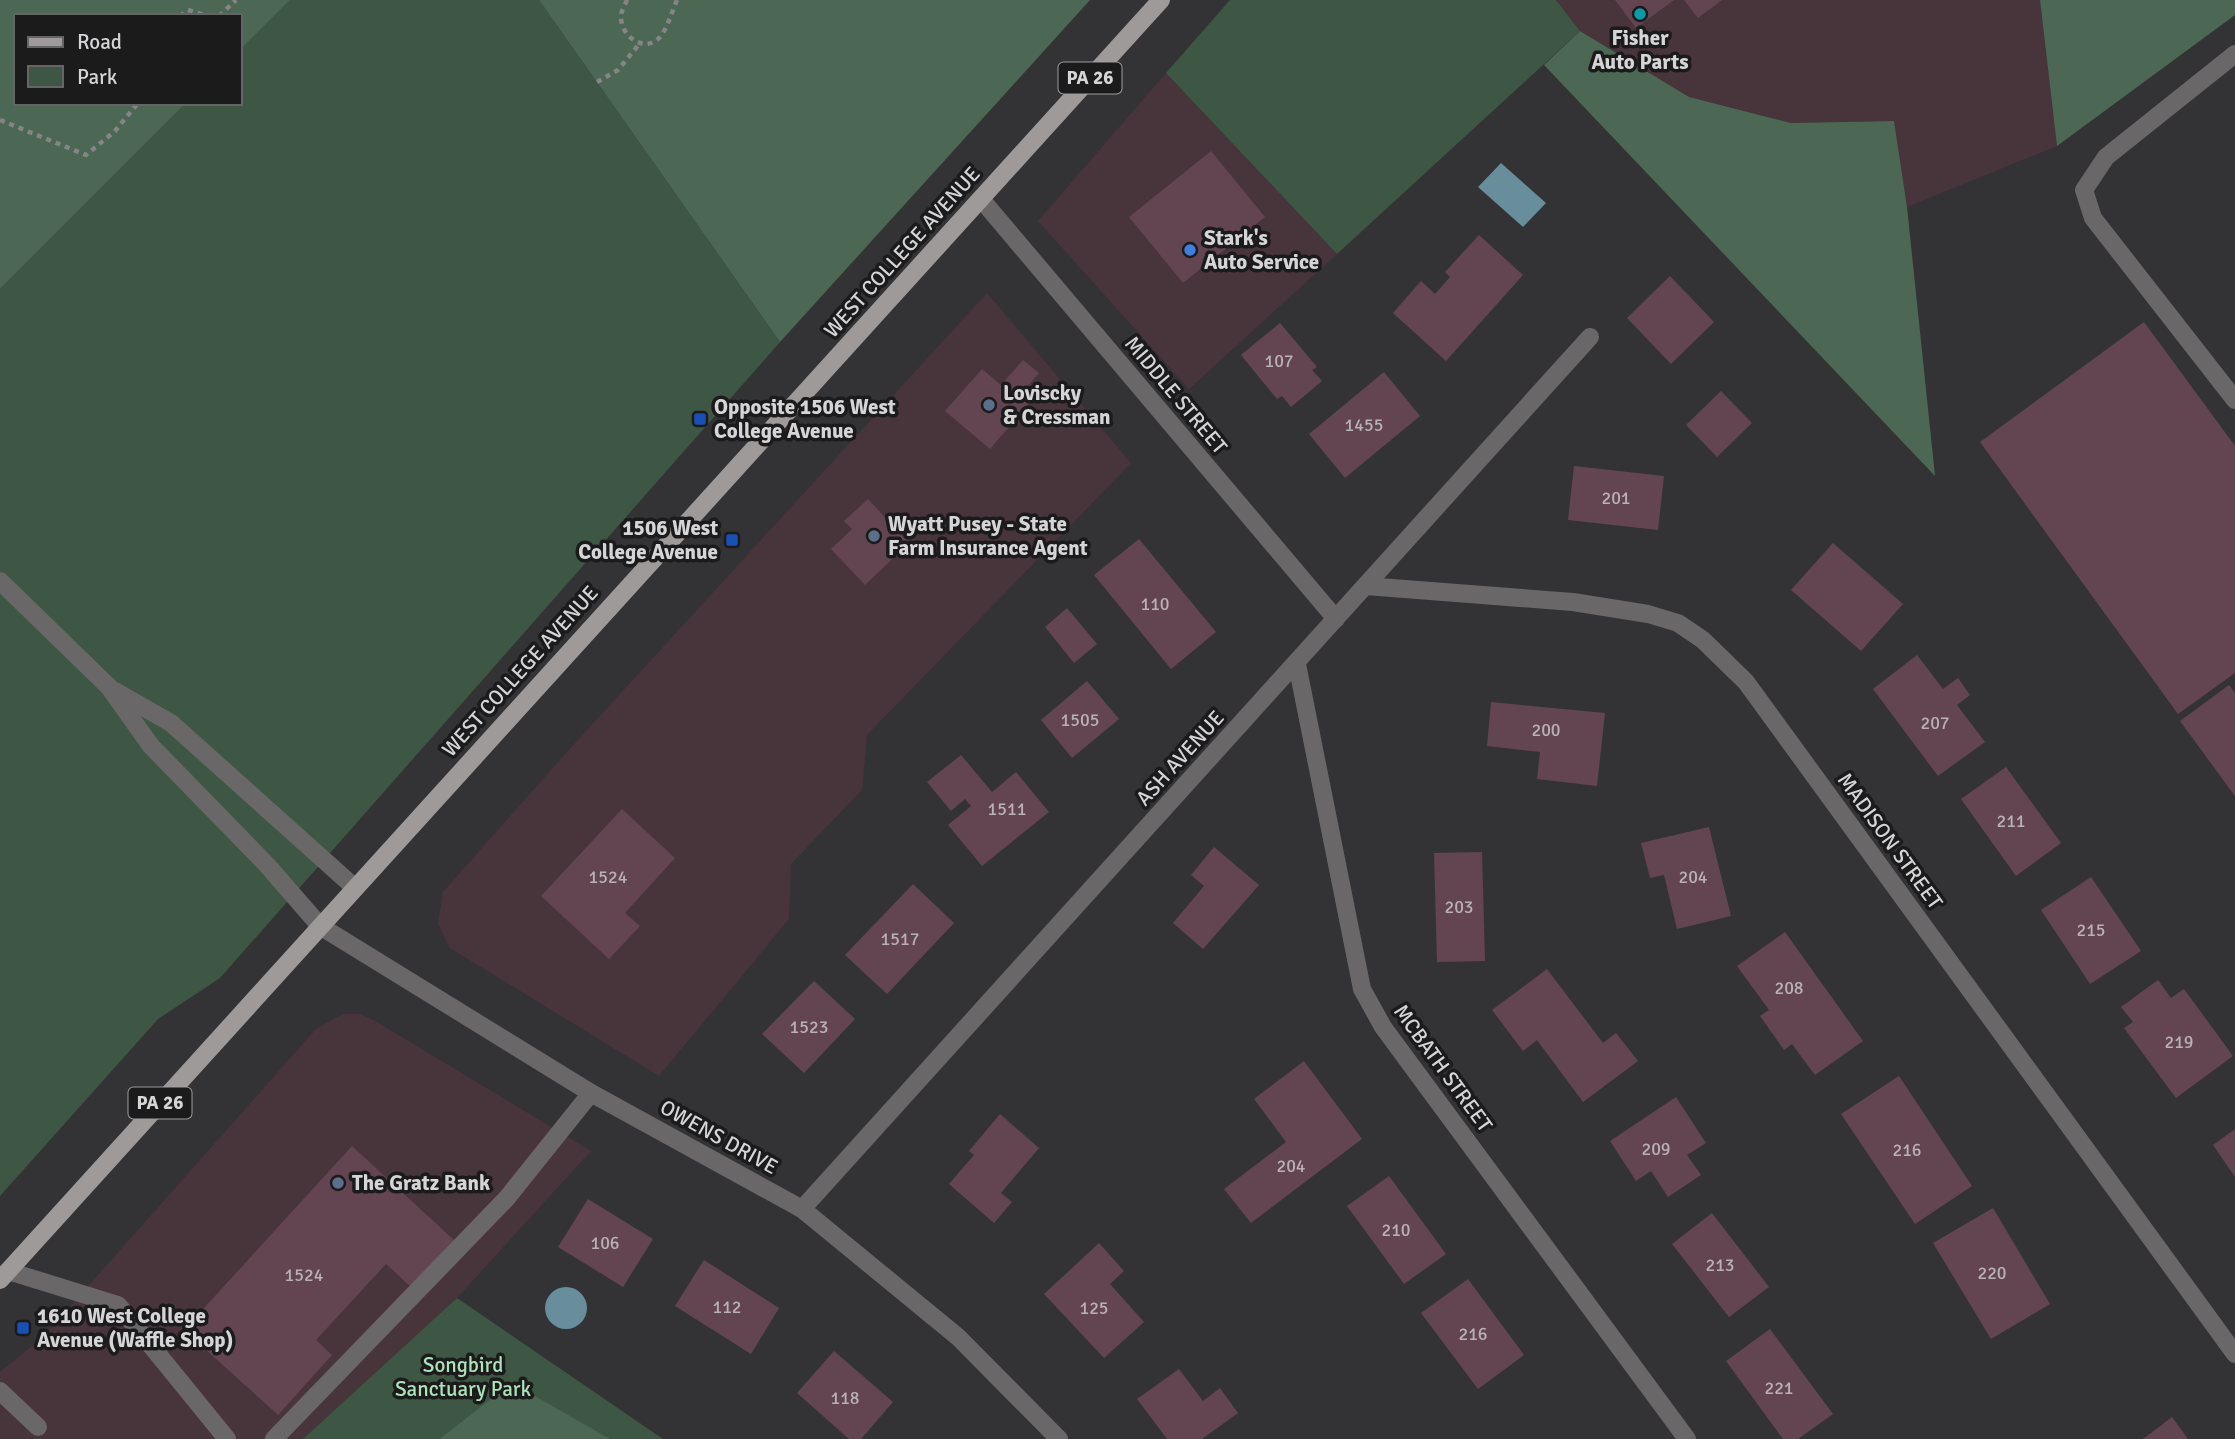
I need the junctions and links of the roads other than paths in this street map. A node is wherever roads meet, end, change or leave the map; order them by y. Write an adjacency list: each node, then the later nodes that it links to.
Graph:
1 (1161, 0): 3 (main road, WEST COLLEGE AVENUE / PA 26)
2 (2235, 54): 5 (street)
3 (981, 199): 8 (street, MIDDLE STREET); 11 (main road, WEST COLLEGE AVENUE / PA 26)
4 (1590, 337): 7 (street, ASH AVENUE)
5 (2235, 400)
6 (0, 581): 10 (street)
7 (1366, 586): 8 (street, ASH AVENUE); 16 (street, MADISON STREET)
8 (1336, 619): 9 (street, ASH AVENUE)
9 (1297, 664): 14 (street, ASH AVENUE); 22 (street, MCBATH STREET)
10 (108, 687): 11 (street); 12 (street, OWENS DRIVE)
11 (354, 887): 12 (main road, WEST COLLEGE AVENUE / PA 26)
12 (320, 926): 13 (street, OWENS DRIVE); 15 (main road, WEST COLLEGE AVENUE / PA 26)
13 (591, 1093): 14 (street, OWENS DRIVE); 20 (street)
14 (802, 1209): 21 (street, OWENS DRIVE)
15 (4, 1276): 19 (street)
16 (2235, 1354)
17 (0, 1391): 18 (street)
18 (38, 1427)
19 (227, 1439)
20 (274, 1439)
21 (1059, 1439)
22 (1688, 1439)

